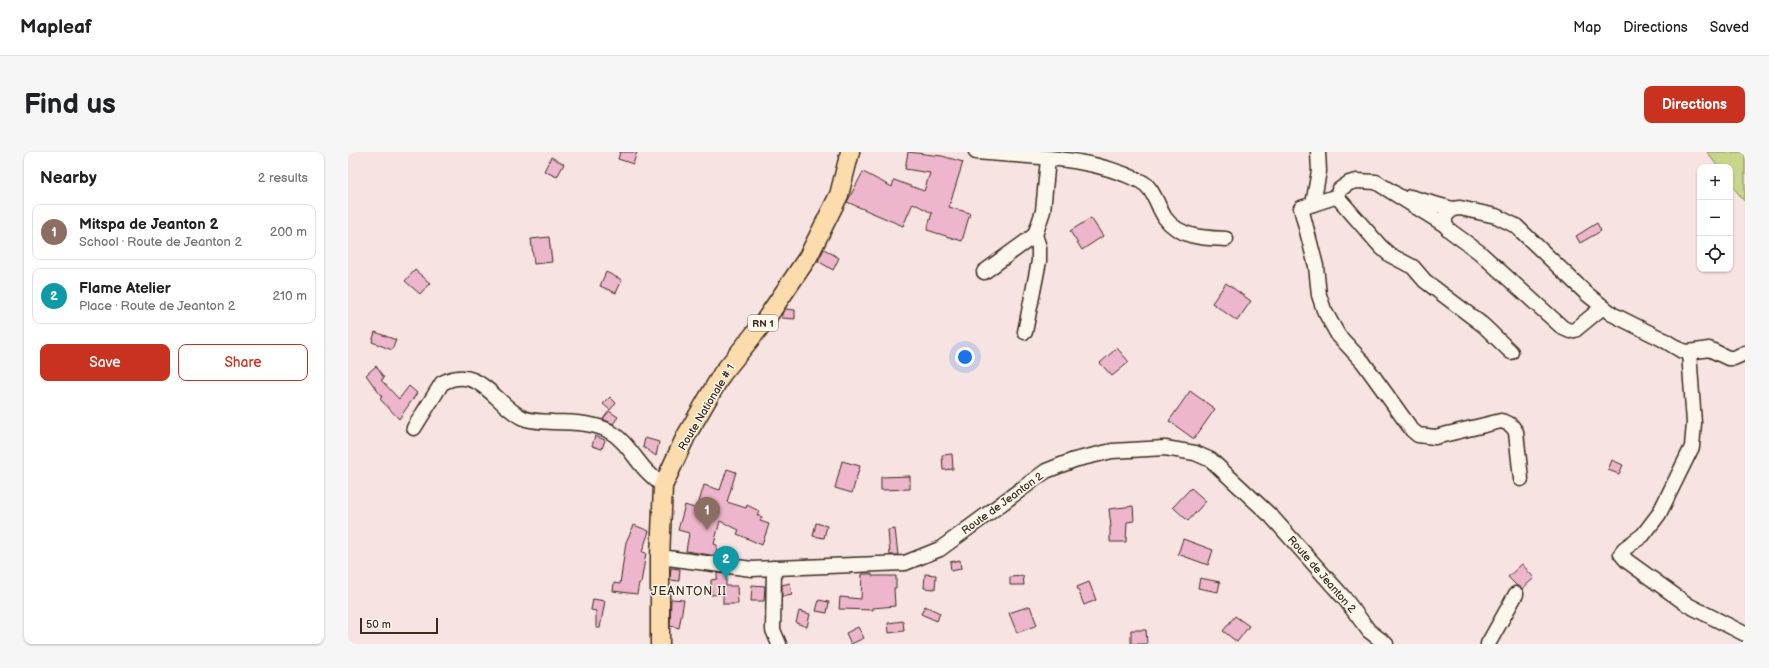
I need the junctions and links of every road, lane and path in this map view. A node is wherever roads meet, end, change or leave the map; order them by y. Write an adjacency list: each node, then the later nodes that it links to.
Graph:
1 (850, 152): 21 (main road, Route Nationale # 1 / RN 1)
2 (976, 152): 5 (street)
3 (1318, 152): 8 (street)
4 (1089, 158): 5 (street); 12 (street)
5 (1048, 159): 11 (street)
6 (1383, 187): 7 (street); 9 (street); 10 (street)
7 (1338, 196): 8 (street); 16 (street)
8 (1313, 204): 20 (street)
9 (1452, 209): 10 (street); 14 (street)
10 (1446, 225): 14 (street)
11 (1035, 235): 13 (street); 15 (street)
12 (1226, 238)
13 (984, 272)
14 (1603, 307): 17 (street)
15 (1025, 332)
16 (1511, 352)
17 (1689, 352): 18 (street); 25 (street)
18 (1745, 353)
19 (414, 428): 21 (street)
20 (1521, 478)
21 (663, 486): 22 (main road, Route Nationale # 1 / RN 1)
22 (660, 557): 23 (street, Route de Jeanton 2); 26 (main road, Route Nationale # 1 / RN 1)
23 (774, 568): 27 (street); 28 (street, Route de Jeanton 2)
24 (1516, 594): 29 (street)
25 (1745, 634)
26 (660, 644)
27 (779, 644)
28 (1386, 644)
29 (1488, 644)

